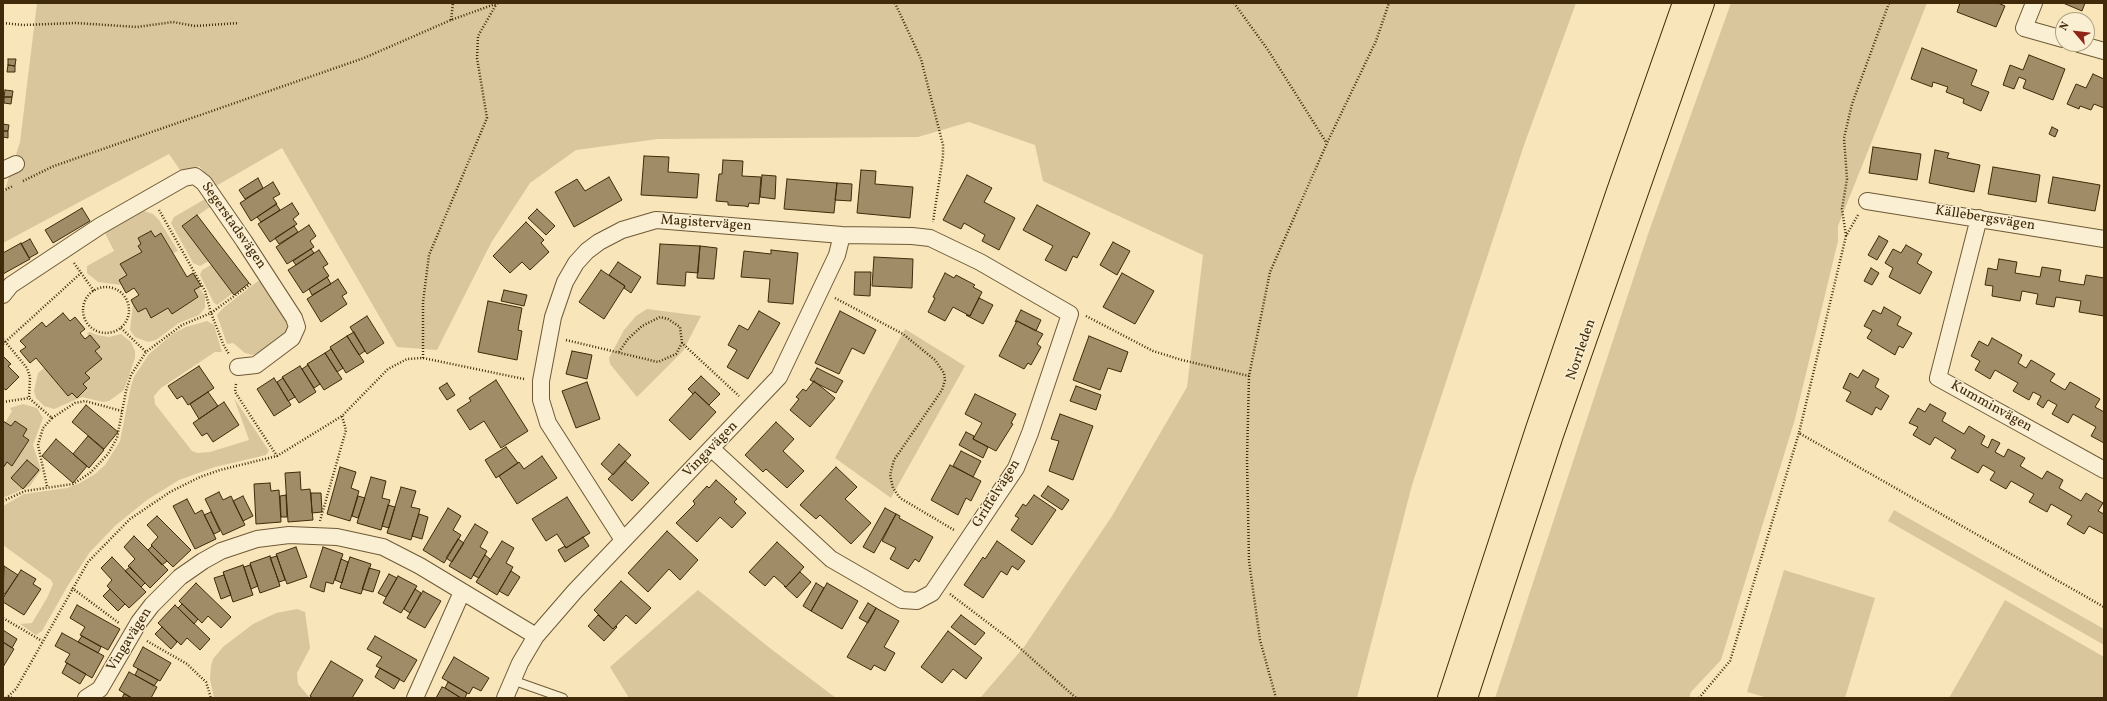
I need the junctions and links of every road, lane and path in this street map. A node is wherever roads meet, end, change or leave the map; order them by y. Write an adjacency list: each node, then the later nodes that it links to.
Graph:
1 (454, 3): 10 (path)
2 (497, 3): 10 (path); 40 (path)
3 (895, 3): 23 (path)
4 (1234, 3): 14 (path)
5 (1389, 3): 14 (path)
6 (1684, 3): 77 (highway, Norrleden)
7 (1702, 3): 78 (highway, Norrleden)
8 (1888, 3): 22 (path)
9 (2034, 3): 13 (street)
10 (451, 20): 15 (path)
11 (3, 23): 12 (path)
12 (239, 23)
13 (2055, 37)
14 (1327, 143): 42 (path)
15 (22, 182)
16 (15, 185): 17 (path)
17 (3, 191)
18 (152, 196): 25 (street, Segerstadsvägen); 26 (street, Segerstadsvägen); 31 (path)
19 (1867, 201): 20 (street, Källebergsvägen); 22 (path)
20 (1979, 218): 24 (street, Källebergsvägen); 53 (street, Kumminvägen)
21 (842, 235): 23 (street); 28 (street, Vingavägen); 34 (street, Magistervägen)
22 (1846, 236): 50 (path)
23 (930, 238): 32 (street)
24 (2104, 238)
25 (64, 249): 27 (path); 30 (street, Segerstadsvägen)
26 (265, 272): 31 (path); 41 (street, Segerstadsvägen)
27 (81, 274): 29 (path); 36 (path)
28 (820, 290): 46 (street, Vingavägen); 57 (path)
29 (94, 291): 33 (path); 33 (path)
30 (3, 295)
31 (211, 313): 38 (path); 41 (path)
32 (1070, 314): 42 (path); 57 (street, Griffelvägen)
33 (121, 328): 38 (path)
34 (549, 336): 39 (path); 43 (street, Magistervägen)
35 (3, 339): 36 (path)
36 (4, 343): 44 (path)
37 (682, 343): 39 (path); 39 (path); 46 (path)
38 (146, 352): 47 (path)
39 (618, 352)
40 (423, 358): 43 (path); 48 (path)
41 (238, 367): 52 (path)
42 (1249, 376): 76 (path)
43 (541, 381): 58 (street, Magistervägen)
44 (29, 398): 45 (path); 49 (path)
45 (3, 402)
46 (751, 408): 51 (street, Vingavägen)
47 (122, 411): 49 (path); 54 (path)
48 (342, 416): 52 (path); 56 (path)
49 (52, 418): 54 (path)
50 (1799, 433): 62 (path); 79 (path)
51 (712, 449): 58 (street, Vingavägen); 59 (street, Griffelvägen)
52 (277, 456): 60 (path)
53 (2104, 470)
54 (47, 486): 55 (path)
55 (3, 501)
56 (316, 535): 61 (street, Vingavägen); 64 (street, Vingavägen)
57 (969, 538): 59 (street, Griffelvägen)
58 (623, 540): 65 (street, Vingavägen)
59 (937, 585): 75 (path)
60 (72, 588): 64 (path); 66 (path)
61 (462, 592): 65 (street, Vingavägen); 72 (street)
62 (2104, 607)
63 (3, 618): 66 (path)
64 (132, 633): 70 (street, Vingavägen); 71 (path)
65 (536, 636): 67 (street, Vingavägen)
66 (42, 641): 68 (path)
67 (512, 680): 73 (street, Vingavägen); 74 (lane)
68 (7, 697): 69 (path)
69 (12, 698)
70 (86, 698)
71 (211, 698)
72 (415, 698)
73 (505, 698)
74 (563, 698)
75 (1076, 698)
76 (1276, 698)
77 (1449, 698)
78 (1466, 698)
79 (1699, 698)

